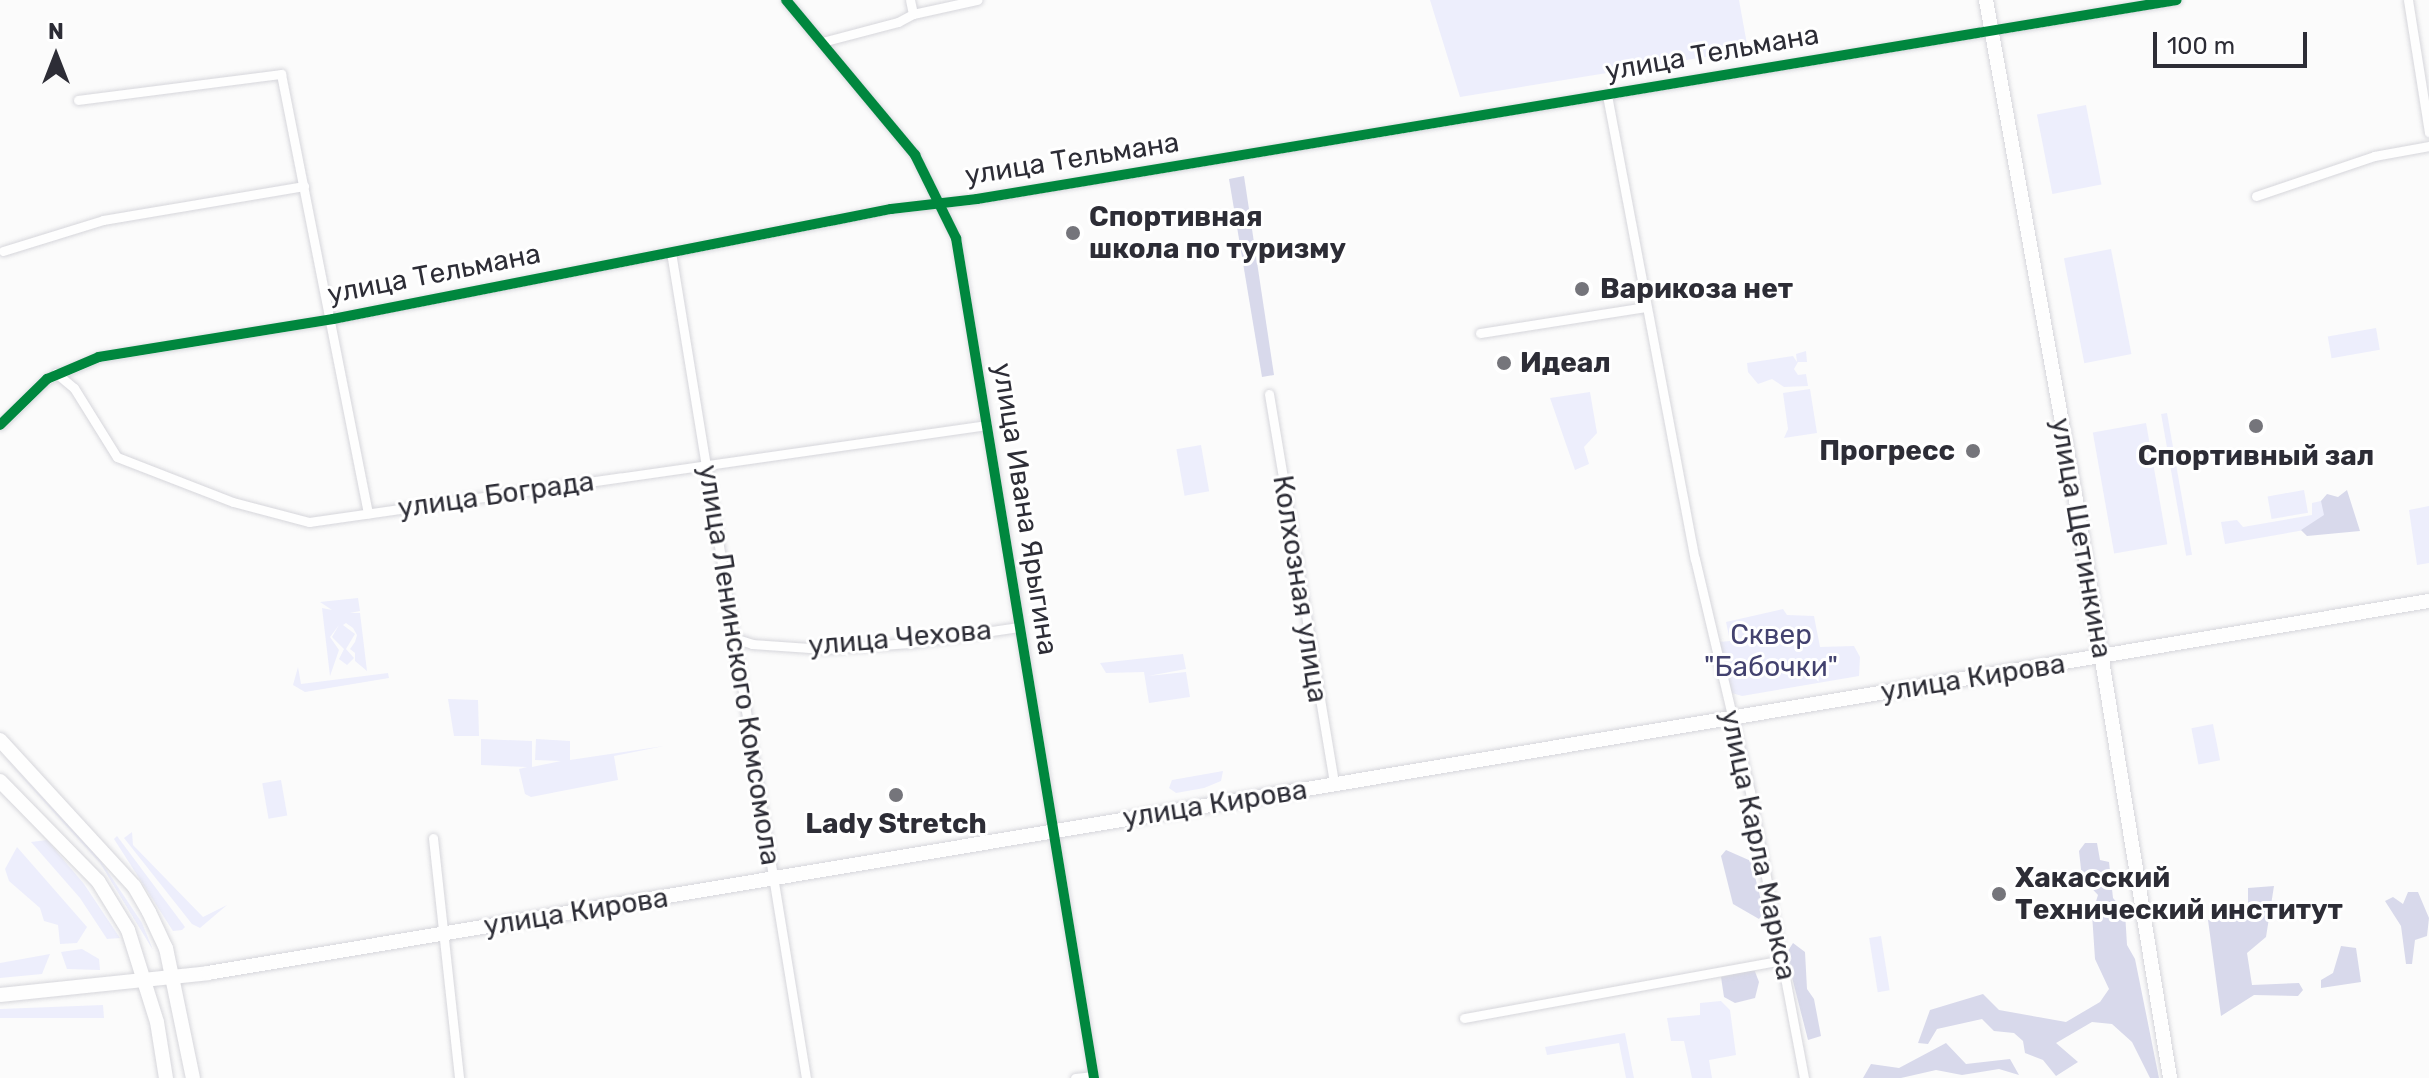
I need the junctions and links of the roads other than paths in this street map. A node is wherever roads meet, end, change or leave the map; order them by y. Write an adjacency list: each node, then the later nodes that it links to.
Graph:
1 (786, 0): 9 (street, улица Ивана Ярыгина)
2 (910, 0): 7 (street)
3 (977, 0): 7 (street)
4 (1986, 0): 8 (main road, улица Щетинкина)
5 (2177, 0): 8 (street, улица Тельмана)
6 (2408, 0): 12 (street)
7 (913, 14): 9 (street)
8 (1991, 30): 10 (street, улица Тельмана); 32 (main road, улица Щетинкина)
9 (822, 42): 17 (street, улица Ивана Ярыгина)
10 (1607, 95): 17 (street, улица Тельмана); 20 (street, улица Карла Маркса)
11 (78, 100): 15 (street)
12 (2427, 102): 13 (street)
13 (2429, 132)
14 (2429, 146): 16 (street)
15 (304, 186): 18 (street); 21 (street)
16 (2256, 196)
17 (943, 203): 19 (street, улица Тельмана); 26 (street, улица Ивана Ярыгина)
18 (3, 251)
19 (671, 252): 21 (street, улица Тельмана); 27 (street, улица Ленинского Комсомола)
20 (1646, 307): 22 (street); 33 (street, улица Карла Маркса)
21 (333, 319): 23 (street, улица Тельмана); 28 (street)
22 (1480, 333)
23 (56, 373): 25 (street, улица Тельмана); 28 (street, улица Бограда)
24 (1269, 394): 36 (street, Колхозная улица)
25 (0, 425)
26 (987, 425): 27 (street, улица Бограда); 30 (street, улица Ивана Ярыгина)
27 (707, 465): 28 (street, улица Бограда); 31 (street, улица Ленинского Комсомола)
28 (368, 513)
29 (2429, 601): 32 (main road, улица Кирова)
30 (1019, 627): 31 (street, улица Чехова); 37 (street, улица Ивана Ярыгина)
31 (734, 638): 39 (street, улица Ленинского Комсомола)
32 (2101, 656): 33 (main road, улица Кирова); 53 (main road, улица Щетинкина)
33 (1732, 718): 36 (main road, улица Кирова); 41 (street, улица Карла Маркса)
34 (0, 740): 42 (main road)
35 (0, 781): 43 (main road)
36 (1334, 784): 37 (main road, улица Кирова)
37 (1054, 831): 39 (main road, улица Кирова); 46 (street, улица Ивана Ярыгина)
38 (433, 838): 40 (street)
39 (773, 879): 40 (main road, улица Кирова); 50 (street, улица Ленинского Комсомола)
40 (442, 933): 42 (main road, улица Кирова); 49 (street)
41 (1782, 960): 45 (street); 52 (street, улица Карла Маркса)
42 (174, 977): 43 (main road, улица Кирова); 48 (main road)
43 (145, 981): 44 (main road, улица Кирова); 47 (main road)
44 (0, 995)
45 (1464, 1018)
46 (1094, 1077): 51 (street)
47 (166, 1078)
48 (193, 1078)
49 (459, 1078)
50 (806, 1078)
51 (1075, 1078)
52 (1804, 1078)
53 (2170, 1078)

